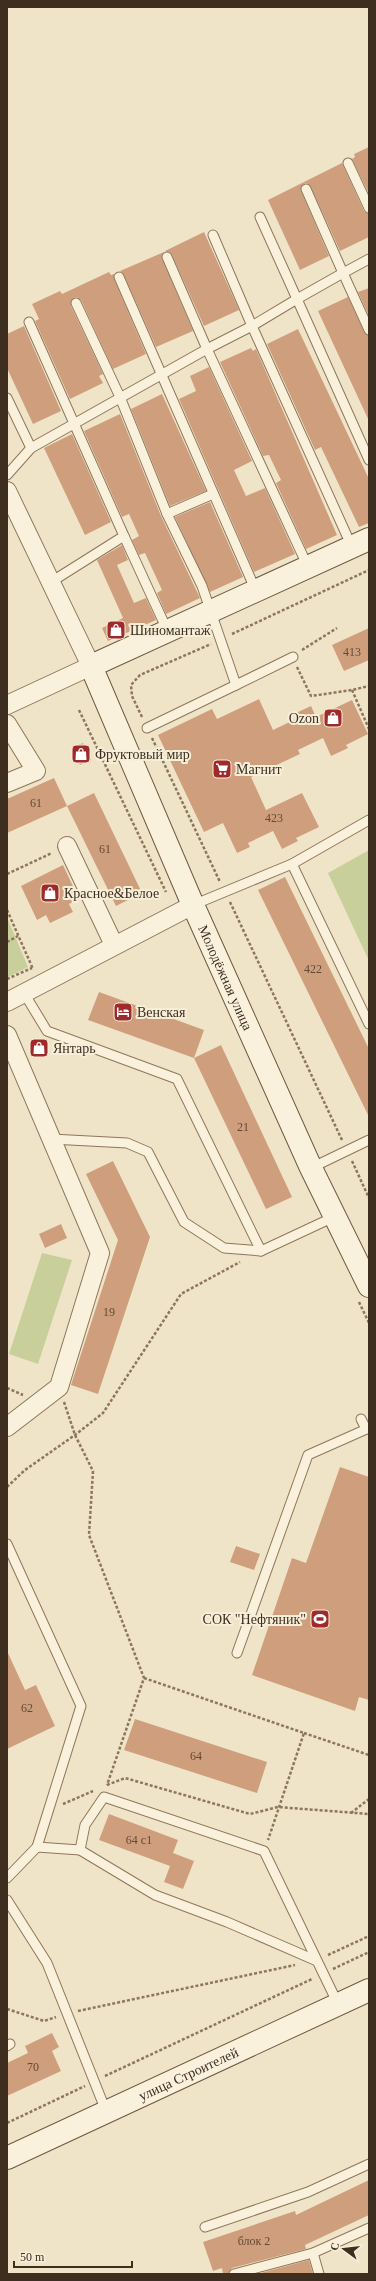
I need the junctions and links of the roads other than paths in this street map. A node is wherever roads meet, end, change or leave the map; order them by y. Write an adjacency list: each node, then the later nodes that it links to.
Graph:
1 (348, 163): 3 (lane)
2 (306, 189): 8 (lane)
3 (369, 208)
4 (260, 217): 10 (lane)
5 (213, 235): 13 (lane)
6 (168, 257): 15 (lane)
7 (369, 259): 8 (lane)
8 (343, 272): 10 (lane); 14 (lane)
9 (119, 277): 16 (lane)
10 (297, 299): 13 (lane); 21 (lane)
11 (76, 303): 17 (lane)
12 (29, 322): 19 (lane)
13 (252, 326): 15 (lane); 27 (lane)
14 (369, 330)
15 (207, 349): 16 (lane); 28 (lane)
16 (161, 375): 17 (lane); 24 (lane)
17 (120, 397): 19 (lane); 25 (lane)
18 (7, 398): 20 (lane)
19 (74, 423): 20 (lane); 26 (lane)
20 (31, 448): 22 (lane)
21 (369, 460)
22 (7, 475)
23 (7, 491): 29 (street)
24 (213, 494): 25 (lane); 30 (lane)
25 (167, 514): 31 (lane)
26 (124, 536): 29 (lane); 32 (lane)
27 (361, 543): 28 (street)
28 (308, 567): 30 (street)
29 (51, 582): 34 (street)
30 (256, 591): 31 (street)
31 (212, 611): 34 (street); 35 (lane)
32 (163, 621)
33 (293, 657): 35 (lane)
34 (91, 666): 36 (street); 43 (street, Молодёжная улица)
35 (236, 685): 38 (lane)
36 (7, 705)
37 (7, 724): 39 (street)
38 (147, 728)
39 (7, 783)
40 (369, 820): 42 (lane)
41 (67, 846): 44 (street)
42 (292, 864): 43 (lane); 47 (lane)
43 (192, 905): 44 (street); 51 (street, Молодёжная улица)
44 (114, 945): 45 (street)
45 (24, 993): 46 (street); 53 (lane)
46 (7, 1002)
47 (369, 1024)
48 (7, 1035): 49 (street)
49 (51, 1139): 53 (lane); 56 (street)
50 (369, 1140): 51 (lane)
51 (311, 1168): 52 (street, Молодёжная улица)
52 (336, 1216): 53 (lane); 54 (street, Молодёжная улица)
53 (261, 1251)
54 (369, 1286)
55 (362, 1419): 57 (lane)
56 (7, 1427)
57 (368, 1429): 59 (lane)
58 (7, 1544): 60 (lane)
59 (237, 1653)
60 (37, 1847): 61 (lane); 62 (lane)
61 (80, 1850): 64 (lane); 64 (lane)
62 (7, 1878)
63 (7, 1900): 67 (lane)
64 (317, 1961): 66 (lane)
65 (369, 1990): 66 (street, улица Строителей)
66 (338, 2004): 67 (street, улица Строителей)
67 (106, 2111): 68 (street, улица Строителей)
68 (7, 2158)
69 (369, 2164): 70 (lane)
70 (205, 2227)
71 (369, 2228): 72 (lane)
72 (313, 2253): 73 (lane); 74 (lane)
73 (234, 2274)
74 (319, 2274)

